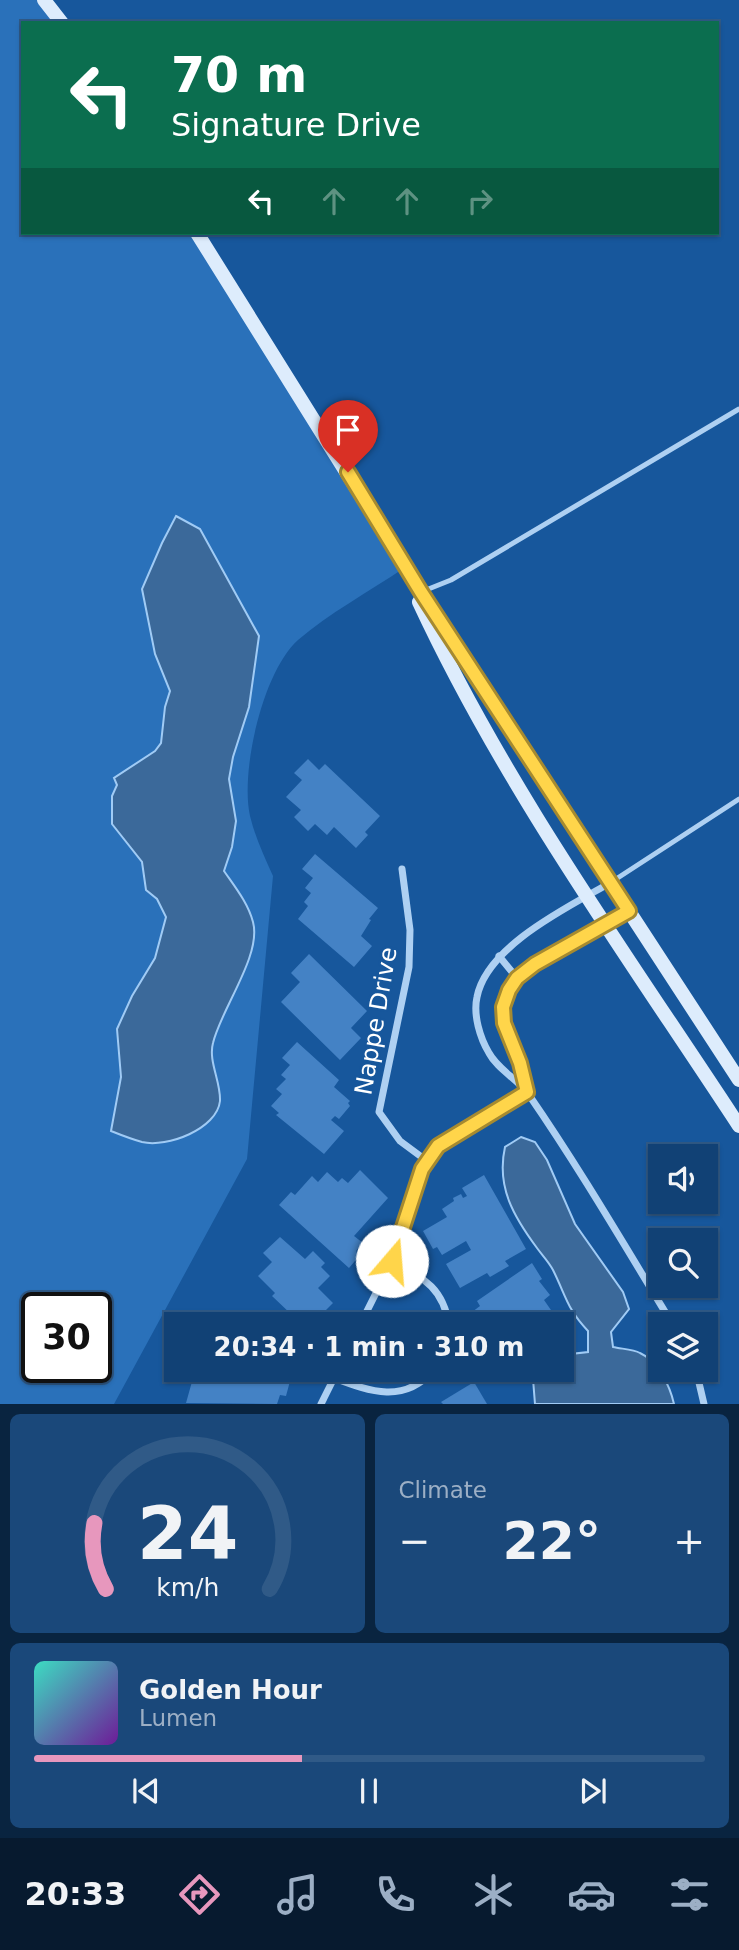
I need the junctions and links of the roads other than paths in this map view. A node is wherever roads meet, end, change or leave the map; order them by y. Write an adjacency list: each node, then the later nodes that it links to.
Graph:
1 (44, 0): 2 (main road)
2 (60, 21)
3 (198, 235): 5 (main road)
4 (739, 410): 6 (lane)
5 (362, 495): 6 (main road); 10 (main road)
6 (421, 592): 9 (main road)
7 (739, 799): 9 (lane)
8 (402, 869): 18 (street, Nappe Drive)
9 (610, 883): 10 (street); 11 (main road)
10 (588, 896): 12 (main road); 13 (street)
11 (629, 911): 12 (street); 15 (main road)
12 (607, 925): 14 (street); 17 (main road)
13 (499, 956): 14 (street); 16 (street)
14 (517, 978): 16 (street)
15 (739, 1080)
16 (527, 1092): 18 (street); 22 (street)
17 (739, 1126)
18 (427, 1161): 19 (street)
19 (392, 1261): 20 (street); 21 (street)
20 (366, 1312)
21 (447, 1312)
22 (665, 1312)
23 (332, 1382): 27 (street)
24 (344, 1382): 25 (street)
25 (422, 1382)
26 (699, 1382): 28 (street)
27 (321, 1404)
28 (704, 1404)

